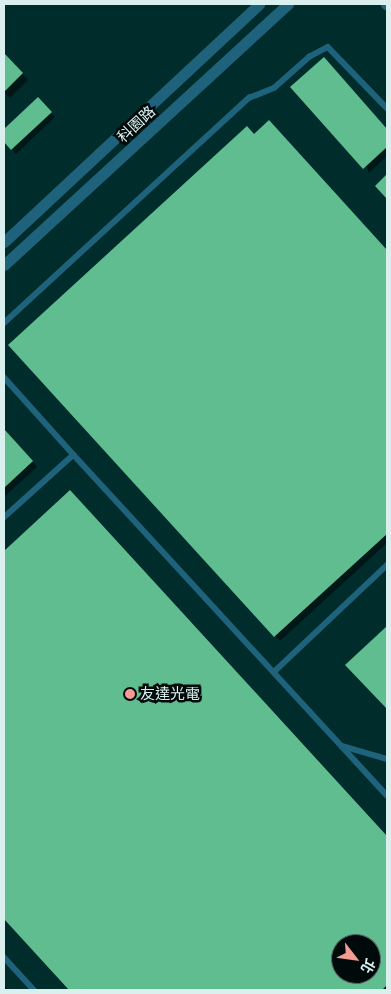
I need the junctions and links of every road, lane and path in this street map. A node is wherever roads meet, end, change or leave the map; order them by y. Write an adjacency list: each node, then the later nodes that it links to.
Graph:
1 (259, 4): 4 (street, 科園路)
2 (288, 4): 5 (street, 科園路)
3 (387, 108): 6 (lane)
4 (4, 242)
5 (4, 265)
6 (4, 323)
7 (4, 377): 8 (lane)
8 (74, 455): 9 (lane); 11 (lane)
9 (4, 518)
10 (387, 565): 11 (lane)
11 (274, 672): 12 (lane)
12 (341, 745): 13 (lane); 14 (lane)
13 (387, 759)
14 (387, 795)
15 (4, 956): 16 (lane)
16 (34, 990)

